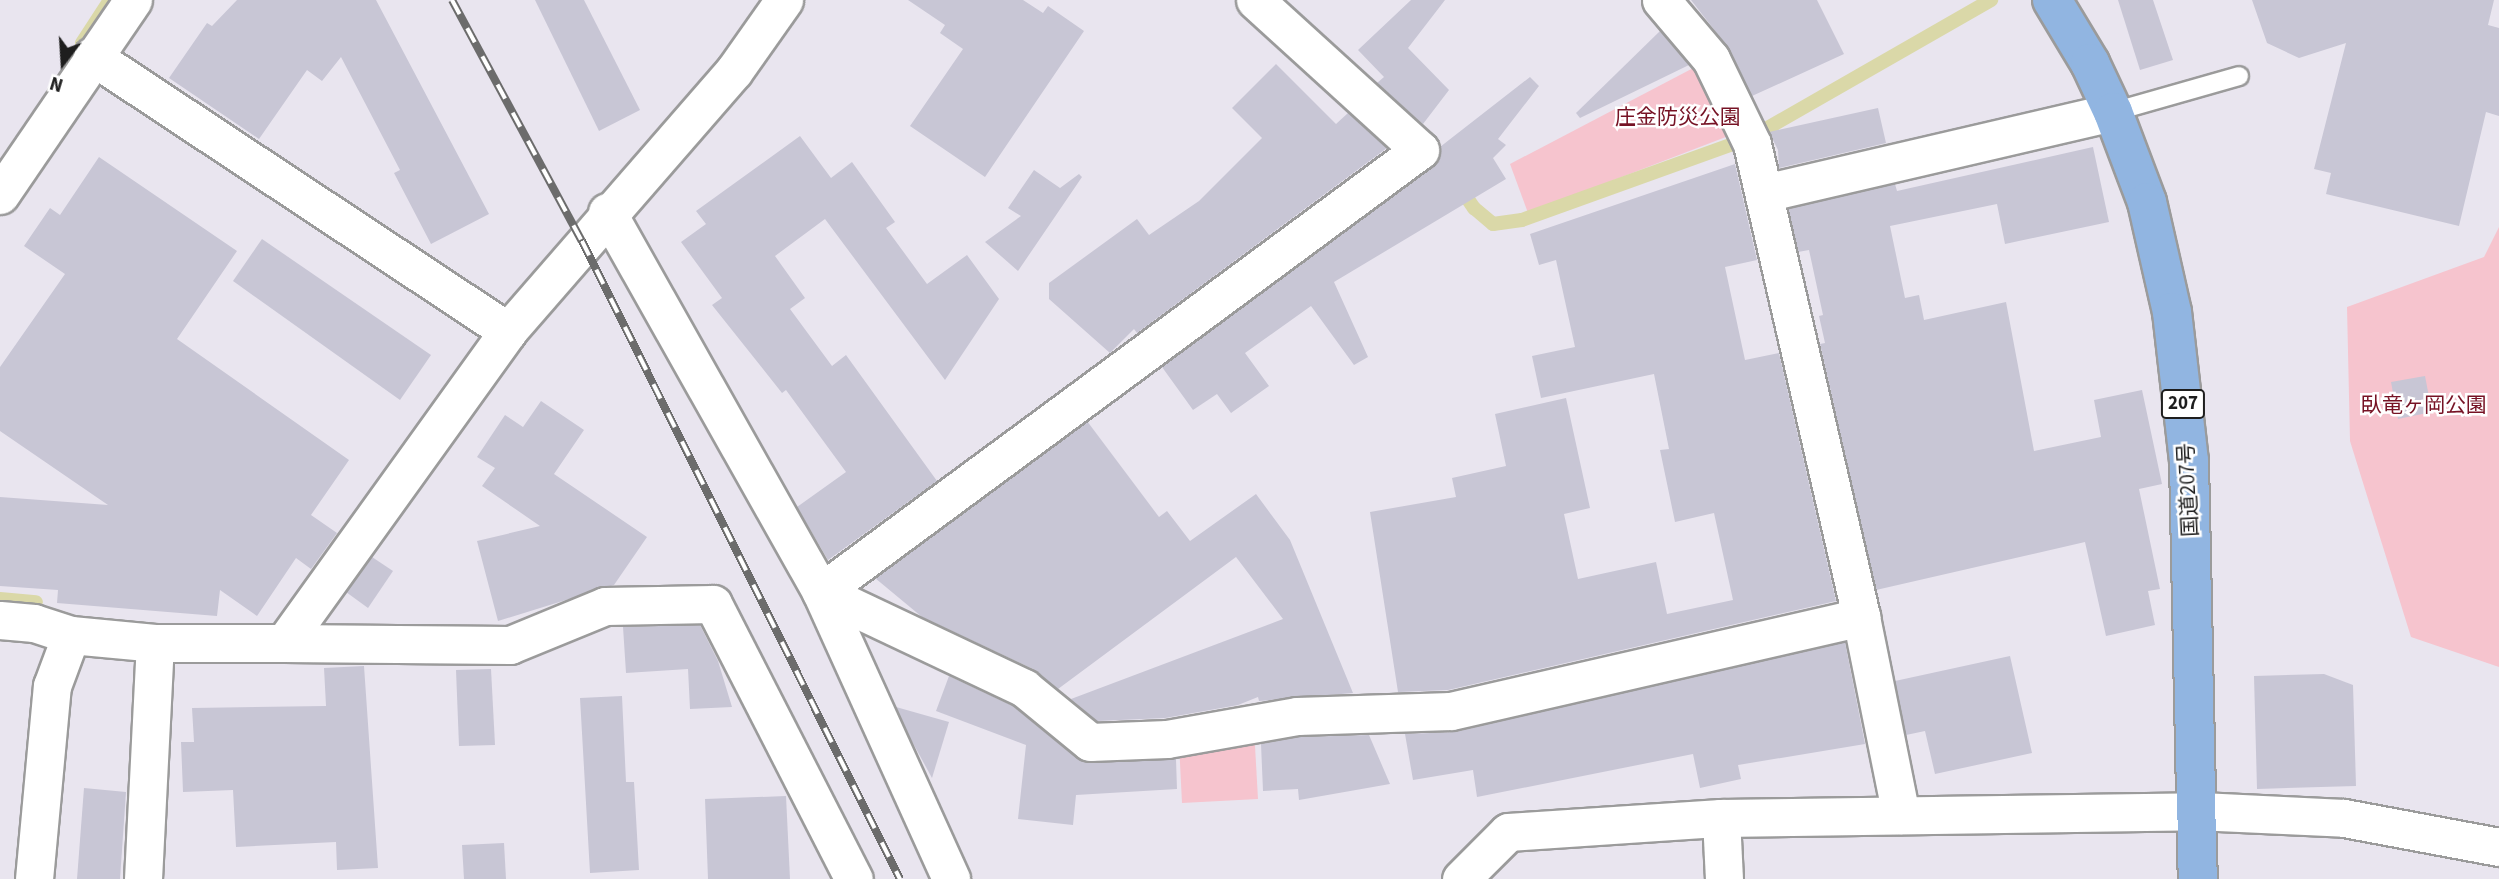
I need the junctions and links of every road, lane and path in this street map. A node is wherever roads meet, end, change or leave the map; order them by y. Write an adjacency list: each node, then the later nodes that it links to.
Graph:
1 (133, 0): 6 (street)
2 (784, 0): 11 (street)
3 (1255, 0): 13 (street)
4 (1661, 0): 9 (street)
5 (2052, 0): 8 (highway, 国道207号 / 207)
6 (92, 56): 10 (street); 12 (street)
7 (2239, 76): 8 (lane)
8 (2113, 112): 9 (street); 21 (highway, 国道207号 / 207)
9 (1764, 193): 14 (street)
10 (0, 195)
11 (607, 212): 12 (street); 13 (street)
12 (508, 331): 18 (street)
13 (821, 592): 14 (street); 26 (street)
14 (1861, 617): 19 (street)
15 (0, 620): 16 (street)
16 (71, 635): 17 (street); 23 (street)
17 (155, 643): 18 (street); 24 (street)
18 (284, 643): 25 (street)
19 (1901, 816): 20 (street); 21 (street)
20 (1721, 818): 27 (street); 28 (street)
21 (2198, 822): 22 (street); 29 (highway, 国道207号 / 207)
22 (2499, 847)
23 (34, 879)
24 (143, 879)
25 (854, 879)
26 (951, 879)
27 (1461, 879)
28 (1724, 879)
29 (2198, 879)

